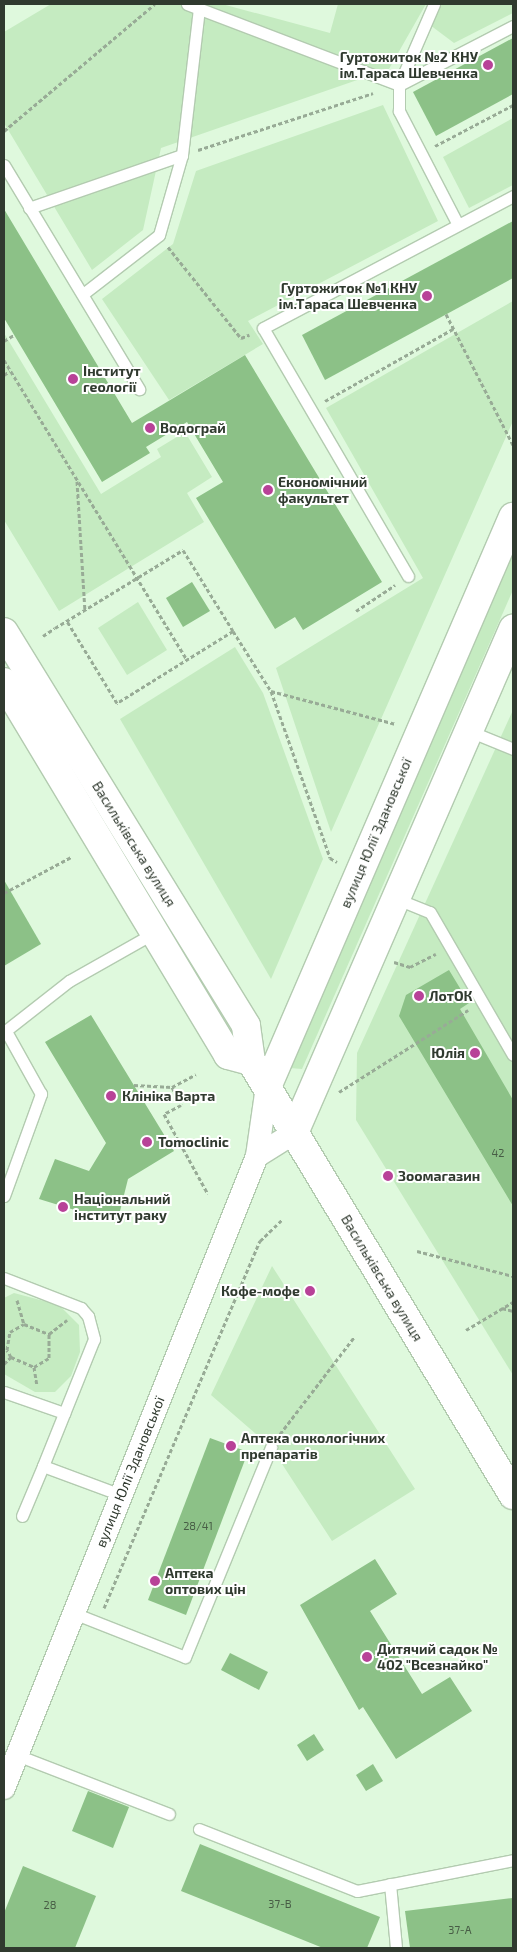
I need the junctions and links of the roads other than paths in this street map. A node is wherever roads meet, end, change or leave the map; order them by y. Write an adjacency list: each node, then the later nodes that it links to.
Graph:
1 (187, 4): 3 (lane)
2 (434, 4): 5 (lane)
3 (199, 8): 5 (lane); 6 (lane)
4 (513, 26): 5 (lane)
5 (399, 85): 10 (lane)
6 (182, 155): 9 (lane); 11 (lane)
7 (4, 165): 9 (lane)
8 (513, 196): 10 (lane)
9 (29, 208): 11 (lane)
10 (458, 226): 14 (lane)
11 (83, 294): 12 (lane)
12 (139, 389)
13 (513, 517): 25 (main road, вулиця Юлії Здановської)
14 (408, 576)
15 (513, 629): 18 (main road)
16 (4, 632): 24 (main road, Васильківська вулиця)
17 (4, 682): 21 (main road, Васильківська вулиця)
18 (469, 732): 19 (lane); 20 (main road)
19 (513, 749)
20 (397, 898): 23 (lane); 26 (main road)
21 (154, 933): 22 (lane); 24 (main road, Васильківська вулиця)
22 (5, 1032): 28 (lane)
23 (513, 1055)
24 (251, 1061): 25 (main road, Васильківська вулиця)
25 (267, 1087): 26 (main road, Васильківська вулиця); 27 (street, вулиця Юлії Здановської)
26 (294, 1133): 27 (street); 34 (main road, Васильківська вулиця)
27 (257, 1156): 35 (street, вулиця Юлії Здановської)
28 (4, 1196)
29 (8, 1280): 31 (lane)
30 (4, 1392): 31 (lane)
31 (64, 1413): 33 (lane)
32 (271, 1446): 37 (lane)
33 (43, 1466): 35 (lane); 36 (lane)
34 (513, 1495)
35 (121, 1496): 37 (street, вулиця Юлії Здановської)
36 (22, 1516)
37 (73, 1613): 38 (street, вулиця Юлії Здановської)
38 (17, 1755): 39 (street, вулиця Юлії Здановської); 40 (lane)
39 (4, 1788)
40 (169, 1814)
41 (199, 1829): 43 (lane)
42 (513, 1860): 43 (lane)
43 (390, 1884): 44 (lane)
44 (396, 1948)

